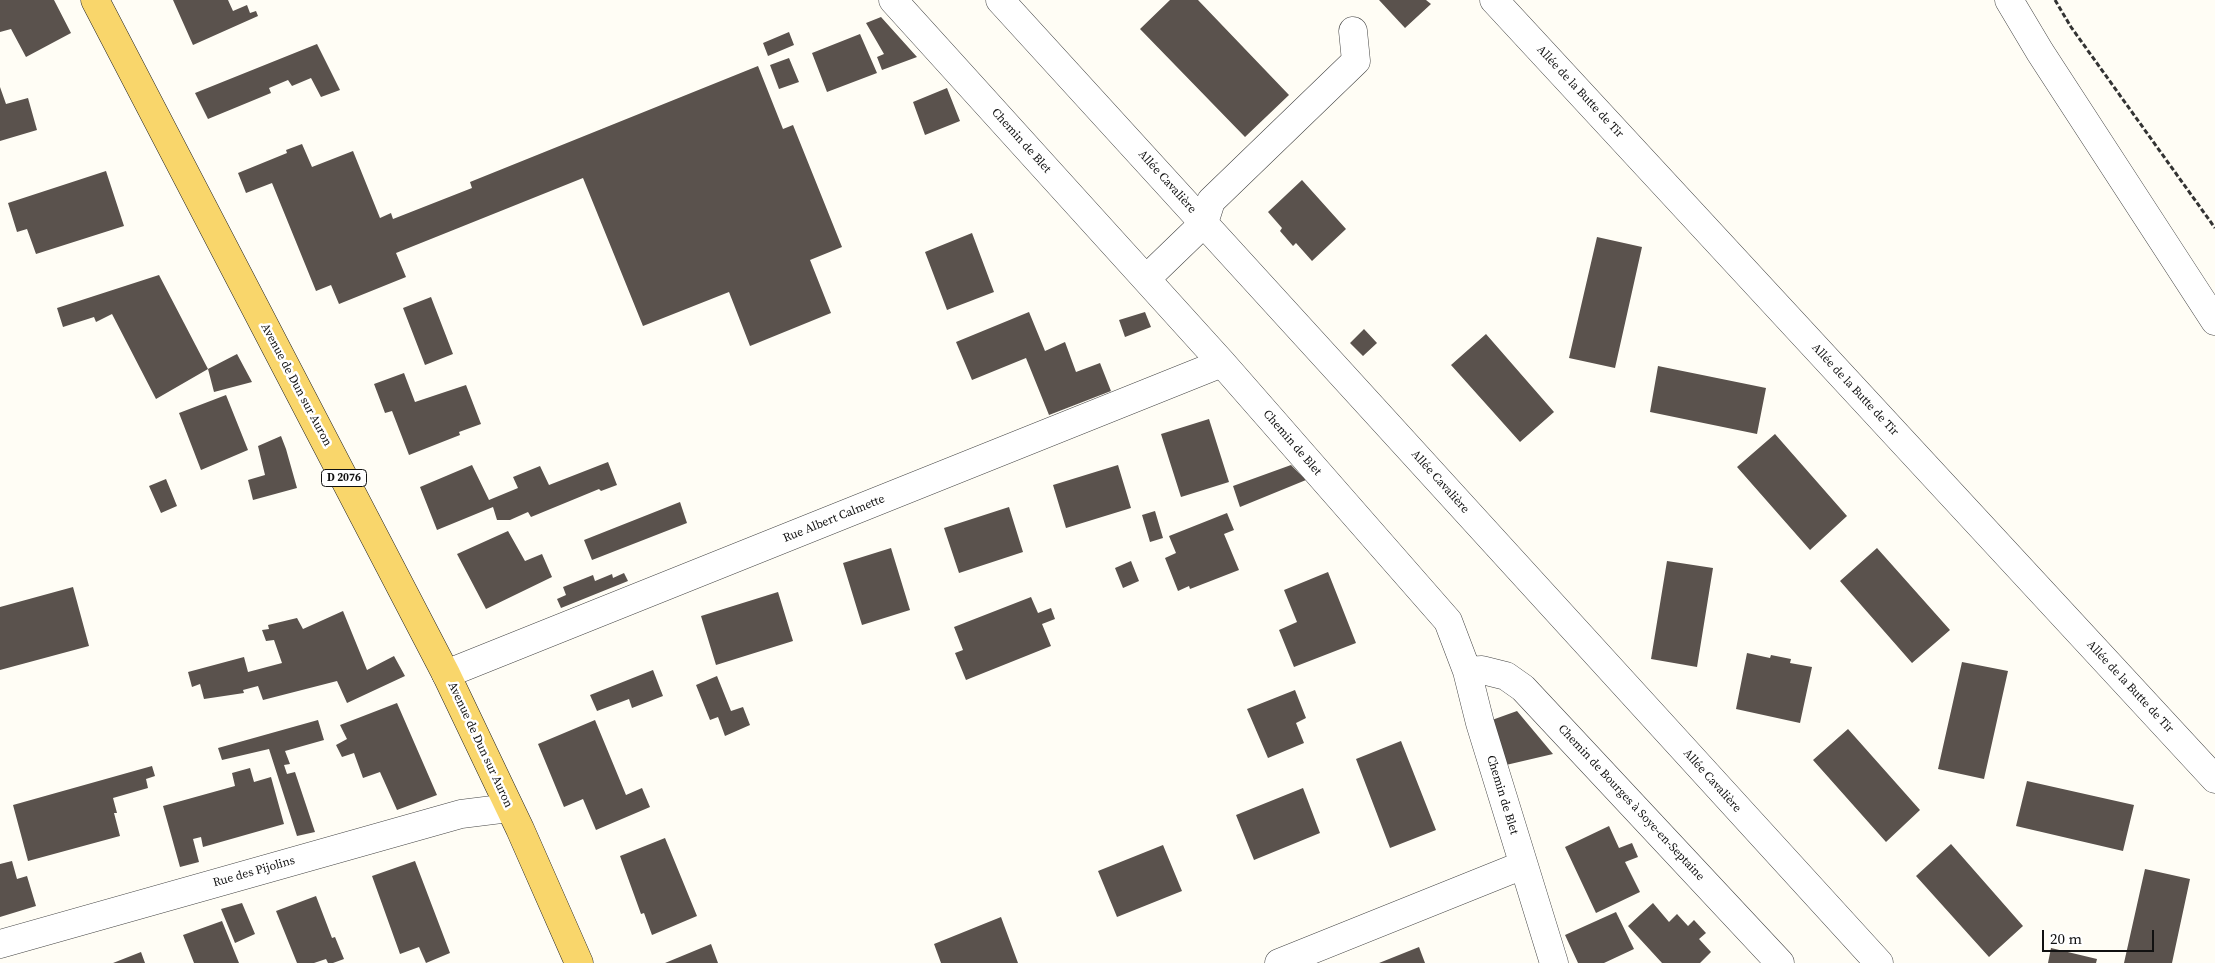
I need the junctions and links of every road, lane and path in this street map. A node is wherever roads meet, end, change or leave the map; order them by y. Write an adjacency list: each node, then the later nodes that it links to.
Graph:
1 (95, 0): 14 (main road, Avenue de Dun sur Auron / D 2076)
2 (893, 0): 10 (street, Chemin de Blet)
3 (1000, 0): 8 (street, Allée Cavalière)
4 (1494, 0): 15 (street, Allée de la Butte de Tir)
5 (2009, 0): 11 (street)
6 (2055, 0): 9 (path)
7 (1353, 31): 8 (street)
8 (1204, 223): 10 (street); 23 (street, Allée Cavalière)
9 (2215, 228)
10 (1146, 278): 12 (street, Chemin de Blet)
11 (2215, 322)
12 (1222, 363): 13 (street, Chemin de Blet); 14 (street, Rue Albert Calmette)
13 (1467, 671): 17 (street, Chemin de Blet); 22 (street, Chemin de Bourges à Soye-en-Septaine)
14 (446, 674): 16 (main road, Avenue de Dun sur Auron / D 2076)
15 (2215, 779)
16 (509, 808): 18 (street, Rue des Pijolins); 19 (main road, Avenue de Dun sur Auron / D 2076)
17 (1523, 865): 20 (street); 21 (street, Chemin de Blet)
18 (0, 944)
19 (579, 963)
20 (1279, 963)
21 (1554, 963)
22 (1780, 963)
23 (1879, 963)

